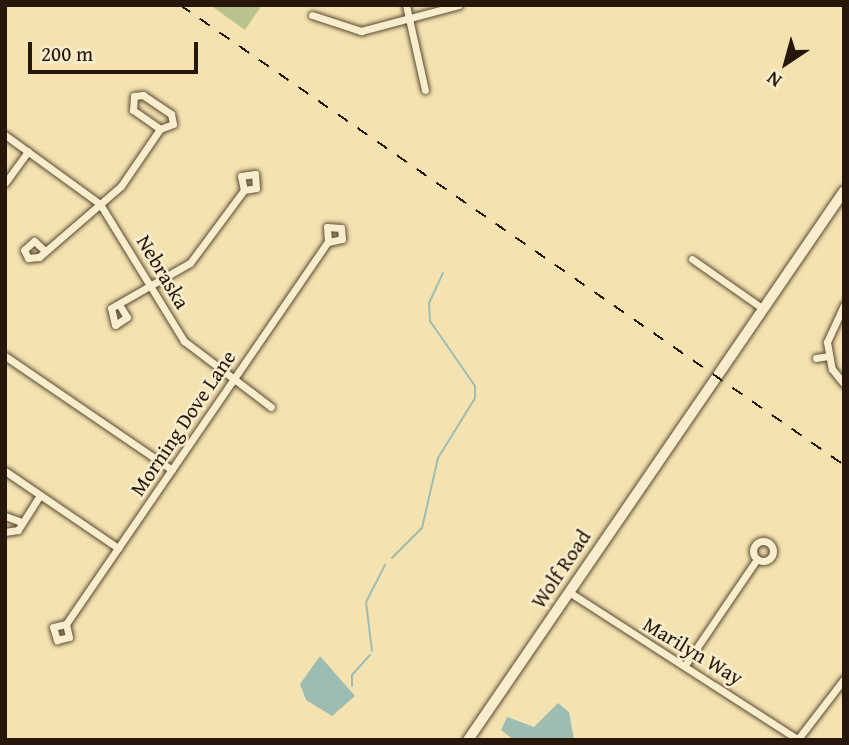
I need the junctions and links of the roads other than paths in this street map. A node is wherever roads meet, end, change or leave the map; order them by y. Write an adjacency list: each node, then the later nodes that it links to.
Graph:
1 (406, 5): 4 (street)
2 (459, 5): 4 (street)
3 (312, 15): 4 (street)
4 (412, 22): 5 (street)
5 (425, 90)
6 (160, 129): 6 (street); 12 (street)
7 (5, 135): 8 (street, Nebraska)
8 (28, 151): 9 (street); 12 (street, Nebraska)
9 (5, 183)
10 (244, 190): 16 (street)
11 (844, 191): 19 (main road, Wolf Road)
12 (100, 204): 14 (street); 16 (street, Nebraska)
13 (327, 242): 23 (street, Morning Dove Lane)
14 (43, 249)
15 (692, 259): 19 (street)
16 (152, 286): 18 (street); 23 (street, Nebraska)
17 (844, 305): 21 (street)
18 (120, 306)
19 (762, 308): 34 (main road, Wolf Road)
20 (5, 356): 26 (street)
21 (828, 356): 22 (street); 24 (street)
22 (816, 358)
23 (233, 381): 25 (street, Nebraska); 26 (street, Morning Dove Lane)
24 (844, 384)
25 (271, 407)
26 (172, 470): 32 (street, Morning Dove Lane)
27 (5, 471): 28 (street)
28 (40, 495): 30 (street); 32 (street)
29 (5, 516): 30 (street)
30 (19, 521): 31 (street)
31 (5, 532)
32 (118, 548): 35 (street, Morning Dove Lane)
33 (757, 559): 36 (street)
34 (569, 592): 36 (street, Marilyn Way); 39 (main road, Wolf Road)
35 (66, 624)
36 (685, 665): 38 (street, Marilyn Way)
37 (844, 679): 38 (street)
38 (799, 739)
39 (468, 740)

